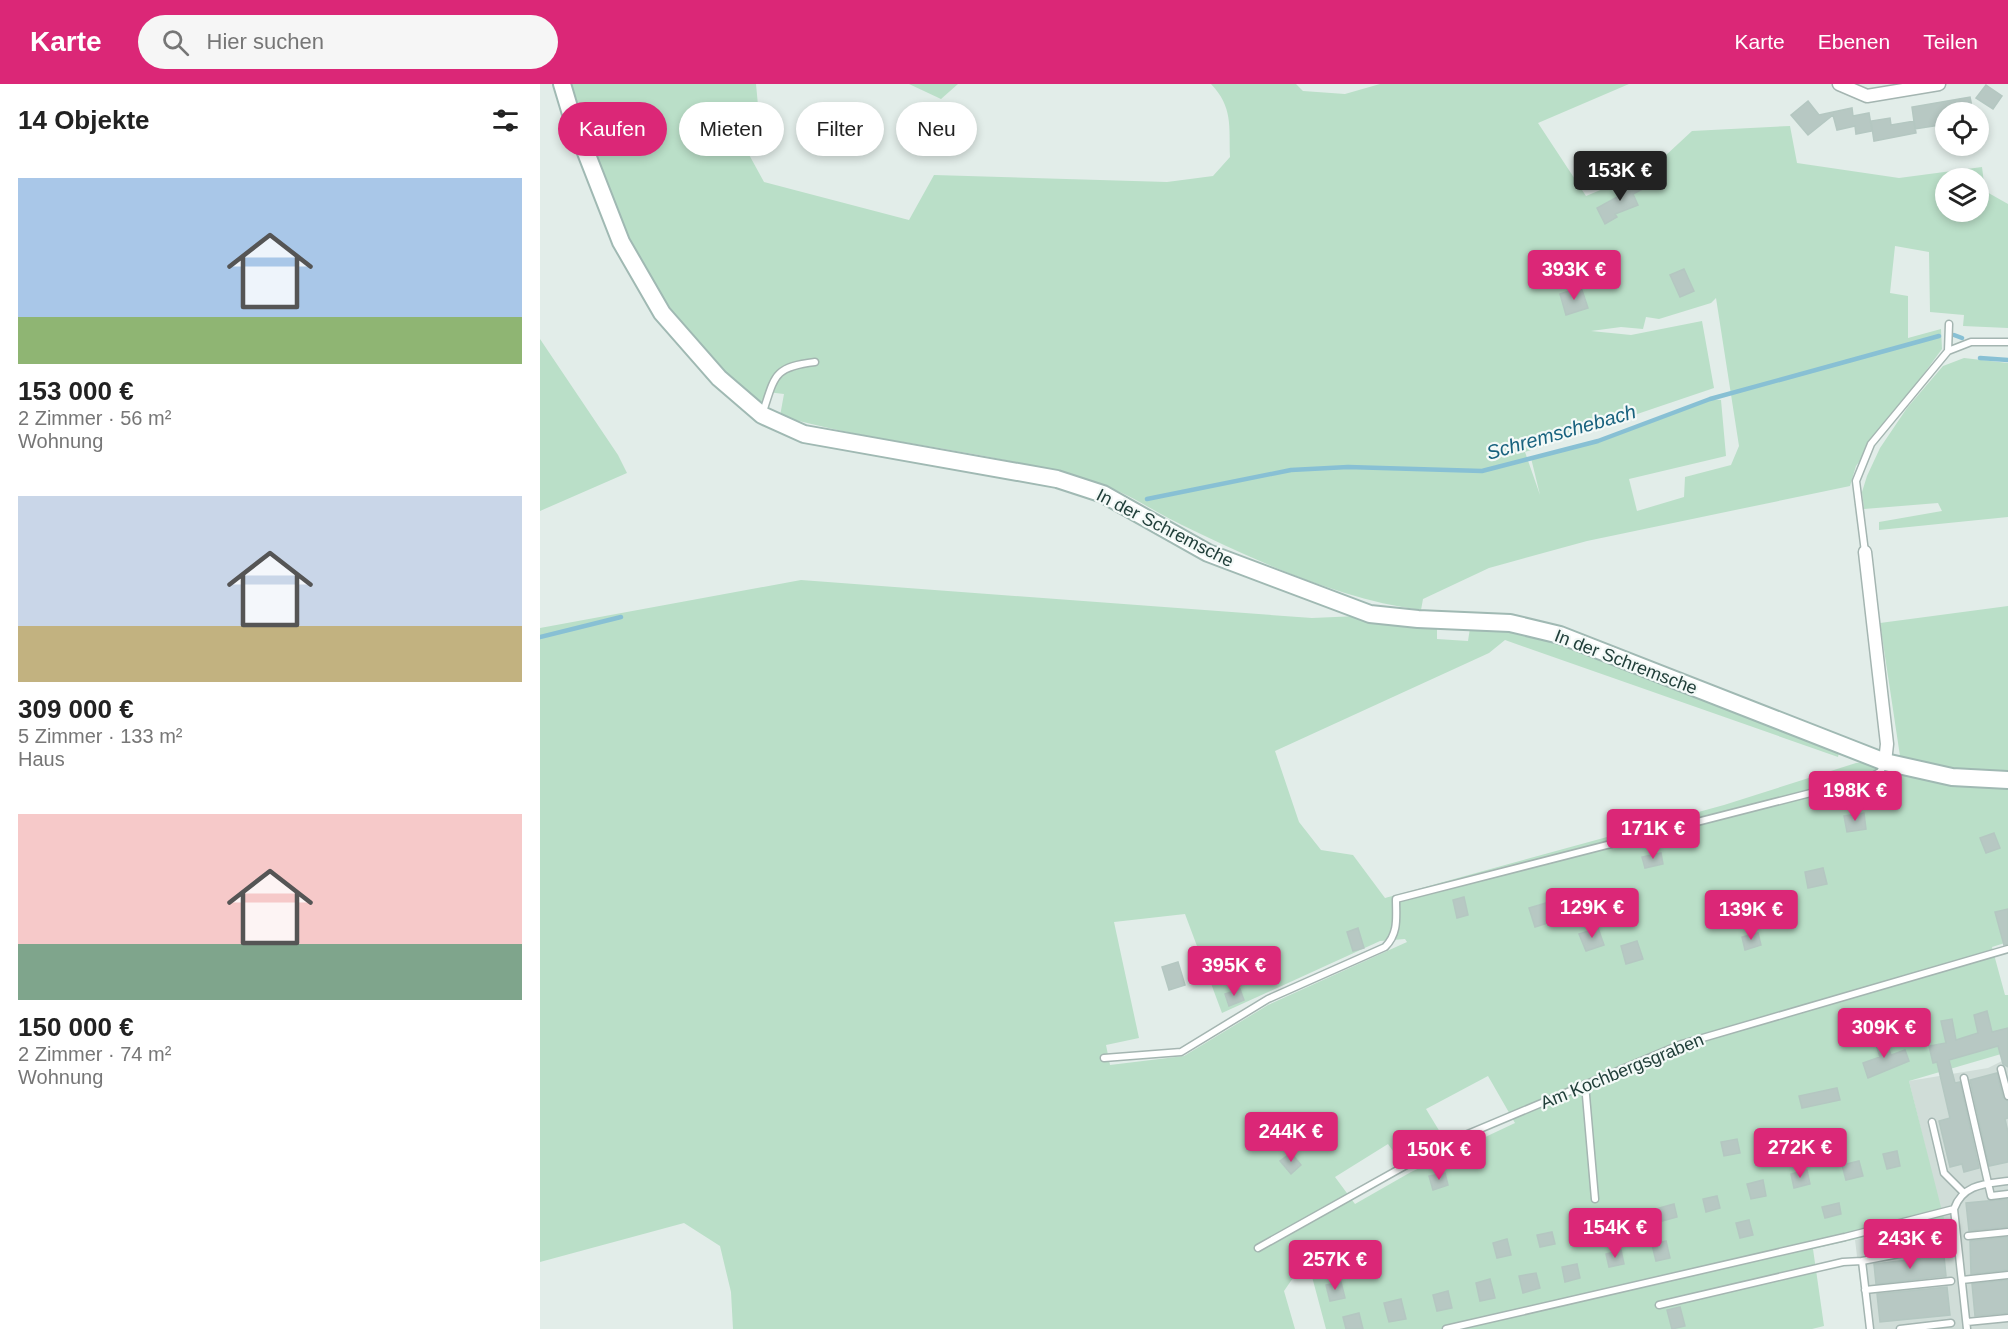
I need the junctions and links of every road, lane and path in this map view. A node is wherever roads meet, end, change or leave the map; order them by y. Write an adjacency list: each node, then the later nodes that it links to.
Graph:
1 (562, 84): 8 (street, In der Schremsche)
2 (1839, 84): 3 (street)
3 (1939, 84)
4 (1949, 324): 6 (lane)
5 (2008, 342): 6 (lane)
6 (1948, 351): 9 (lane)
7 (815, 362): 8 (lane)
8 (762, 415): 10 (street, In der Schremsche)
9 (1865, 552): 10 (street)
10 (1885, 762): 11 (street, In der Schremsche); 13 (lane)
11 (2008, 780)
12 (2008, 949): 16 (lane, Am Kochbergsgraben)
13 (1104, 1058)
14 (2001, 1069): 17 (lane)
15 (1964, 1078): 20 (lane)
16 (1585, 1084): 23 (lane); 28 (lane, Am Kochbergsgraben)
17 (2008, 1096)
18 (1932, 1122): 21 (lane)
19 (2008, 1181): 20 (lane)
20 (1990, 1184): 21 (lane); 22 (lane)
21 (1963, 1192): 24 (lane)
22 (2008, 1194)
23 (1595, 1199)
24 (1954, 1209): 26 (lane); 38 (lane)
25 (2008, 1232): 27 (lane)
26 (1956, 1236): 29 (lane); 31 (lane)
27 (1968, 1236)
28 (1258, 1248)
29 (1862, 1262): 33 (lane); 34 (lane)
30 (2008, 1275): 31 (lane)
31 (1962, 1280): 37 (lane)
32 (1951, 1281): 33 (lane)
33 (1865, 1290): 39 (lane)
34 (1659, 1305)
35 (2008, 1318): 37 (lane)
36 (1951, 1323): 40 (lane)
37 (1967, 1325)
38 (1446, 1329)
39 (1870, 1329)
40 (1900, 1329)

